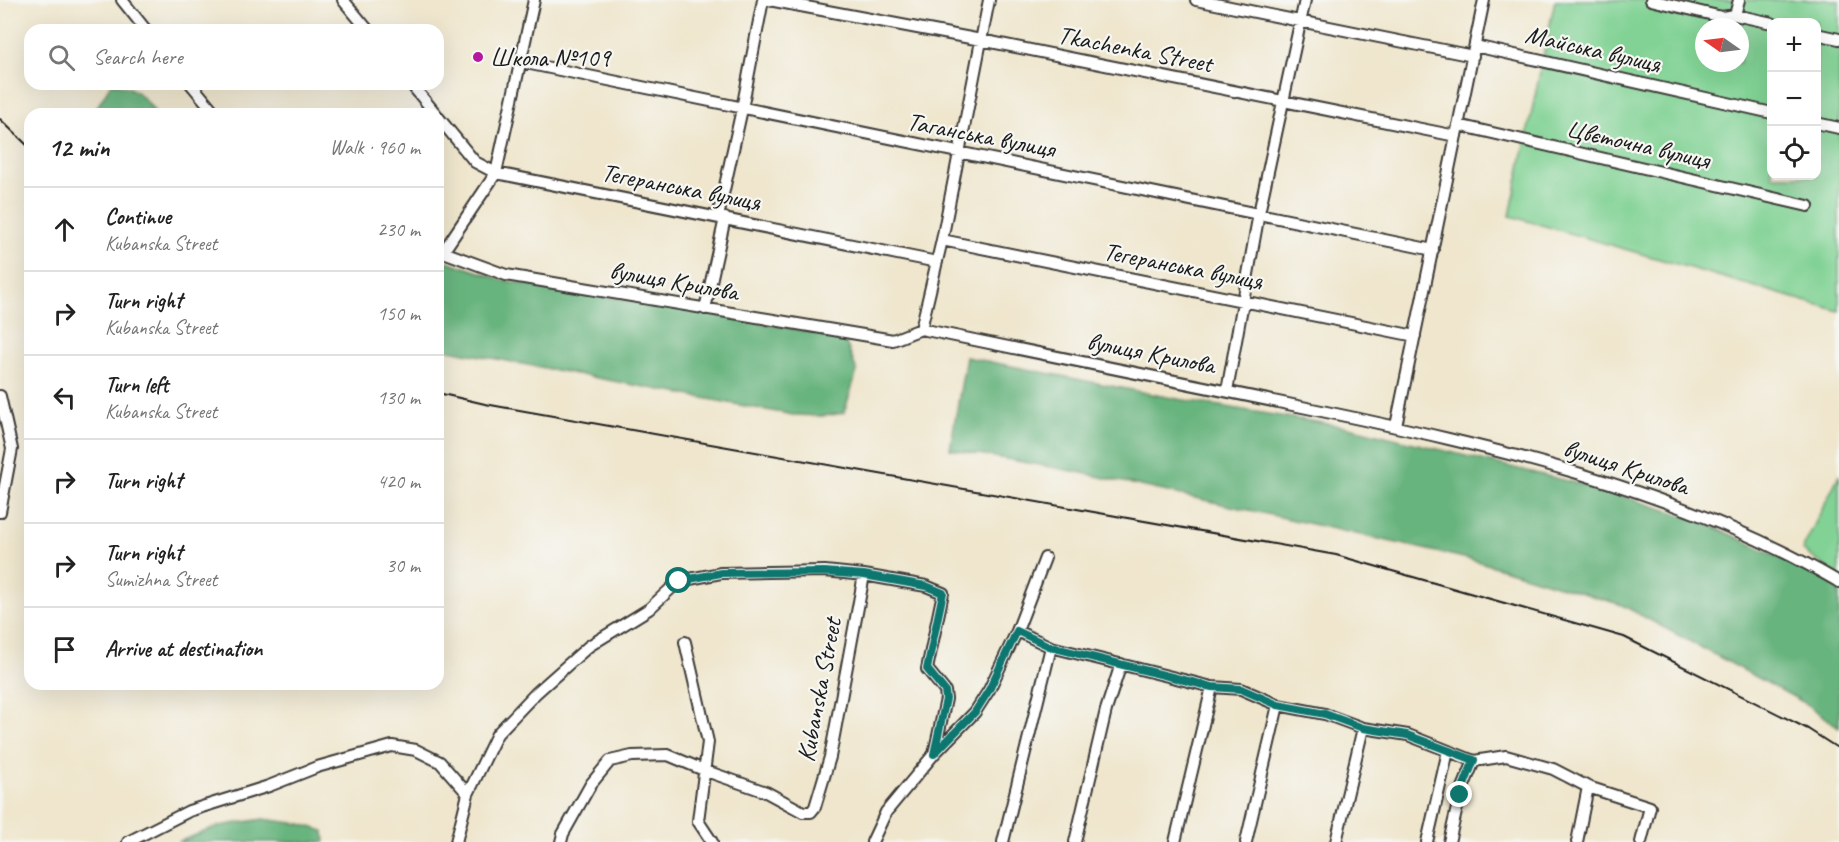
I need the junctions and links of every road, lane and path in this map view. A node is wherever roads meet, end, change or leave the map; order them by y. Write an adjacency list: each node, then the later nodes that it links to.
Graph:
1 (122, 0): 15 (street)
2 (534, 0): 21 (street)
3 (763, 0): 27 (street)
4 (769, 0): 19 (street, Tkachenka Street)
5 (989, 0): 19 (street)
6 (1196, 0): 13 (street, Майська вулиця)
7 (1305, 0): 13 (street)
8 (1484, 0): 20 (street)
9 (1651, 0): 12 (street)
10 (1739, 0): 12 (street)
11 (348, 2): 16 (street)
12 (1735, 15): 14 (street)
13 (1301, 22): 20 (street, Майська вулиця); 24 (street)
14 (1767, 22)
15 (142, 24)
16 (364, 24)
17 (1821, 35): 18 (street)
18 (1839, 39)
19 (981, 40): 24 (street, Tkachenka Street); 33 (street)
20 (1474, 51): 28 (street, Майська вулиця); 32 (street)
21 (521, 62): 27 (street, Таганська вулиця); 34 (street)
22 (196, 90): 25 (street)
23 (416, 90): 26 (street, Тегеранська вулиця)
24 (1285, 102): 32 (street, Tkachenka Street); 36 (street)
25 (211, 108)
26 (430, 108)
27 (742, 109): 33 (street, Таганська вулиця); 37 (street)
28 (1767, 112)
29 (444, 124): 34 (street, Тегеранська вулиця)
30 (1821, 124): 31 (street)
31 (1839, 128)
32 (1457, 131): 35 (street, Цвєточна вулиця); 40 (street)
33 (958, 153): 36 (street, Таганська вулиця); 38 (street)
34 (496, 173): 37 (street, Тегеранська вулиця); 39 (street)
35 (1808, 206)
36 (1259, 213): 40 (street, Таганська вулиця); 43 (street)
37 (721, 218): 42 (street, Тегеранська вулиця); 44 (street)
38 (942, 240): 42 (street); 43 (street, Тегеранська вулиця)
39 (444, 245)
40 (1432, 250): 46 (street)
41 (444, 252): 44 (street, вулиця Крилова)
42 (937, 262): 45 (street)
43 (1243, 301): 46 (street, Тегеранська вулиця); 47 (street)
44 (705, 309): 45 (street, вулиця Крилова)
45 (921, 329): 47 (street, вулиця Крилова)
46 (1415, 336): 49 (street)
47 (1227, 391): 49 (street, вулиця Крилова)
48 (0, 396): 50 (street)
49 (1396, 426): 53 (street, вулиця Крилова)
50 (0, 512)
51 (1045, 558): 54 (street)
52 (864, 575): 62 (street); 64 (street, Kubanska Street); 66 (street)
53 (1839, 582)
54 (1017, 631): 56 (street); 62 (street)
55 (685, 642): 64 (street)
56 (1051, 647): 57 (street); 72 (street)
57 (1121, 664): 58 (street); 73 (street)
58 (1212, 687): 59 (street); 74 (street)
59 (1278, 705): 60 (street); 75 (street)
60 (1363, 728): 61 (street); 76 (street)
61 (1448, 751): 63 (street); 77 (street)
62 (934, 754): 71 (street)
63 (1474, 760): 65 (street); 78 (street)
64 (706, 771): 69 (street); 70 (street)
65 (1588, 787): 79 (street); 80 (street)
66 (468, 794): 67 (street); 68 (street)
67 (128, 842)
68 (456, 842)
69 (561, 842)
70 (712, 842)
71 (872, 842)
72 (1003, 842)
73 (1075, 842)
74 (1175, 842)
75 (1246, 842)
76 (1336, 842)
77 (1427, 842)
78 (1449, 842)
79 (1577, 842)
80 (1641, 842)

